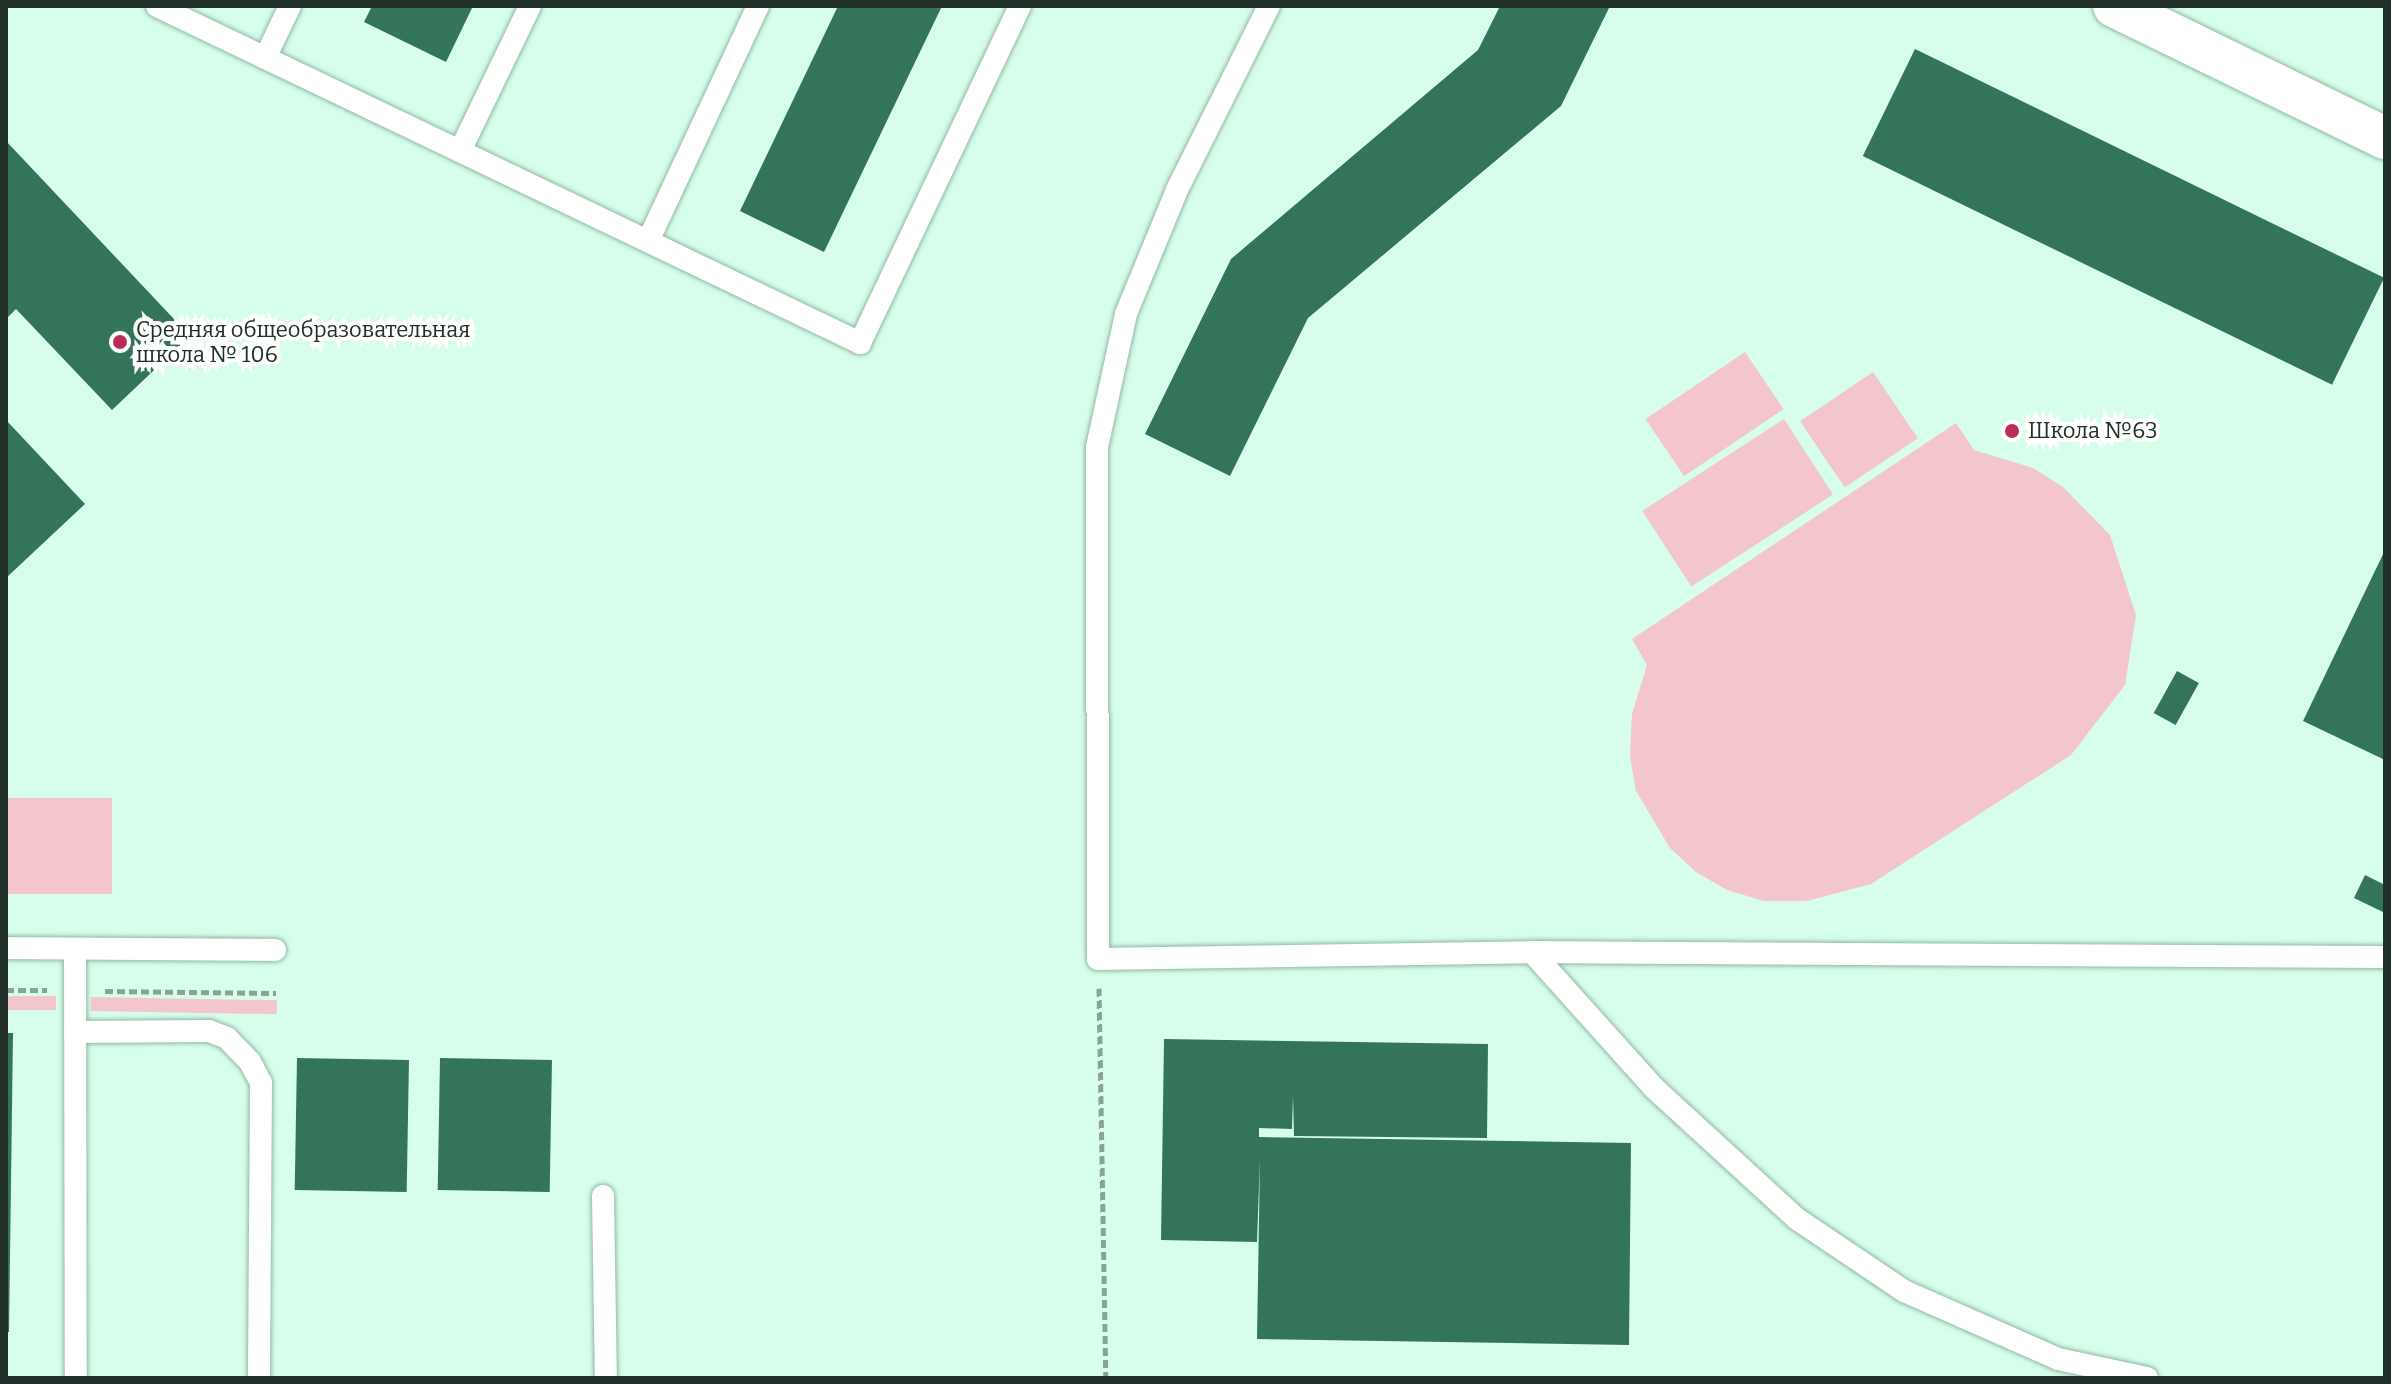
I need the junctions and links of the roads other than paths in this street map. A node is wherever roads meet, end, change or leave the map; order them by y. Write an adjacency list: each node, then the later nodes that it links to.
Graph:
1 (157, 6): 8 (lane)
2 (290, 6): 8 (lane)
3 (530, 6): 10 (lane)
4 (758, 6): 11 (lane)
5 (1020, 6): 11 (lane)
6 (1269, 6): 15 (lane)
7 (2114, 6): 9 (street)
8 (265, 58): 10 (lane)
9 (2385, 138)
10 (460, 151): 11 (lane)
11 (648, 241)
12 (6, 948): 13 (lane)
13 (75, 949): 14 (lane); 17 (lane)
14 (275, 950)
15 (1532, 952): 16 (lane); 22 (lane)
16 (2385, 957)
17 (75, 1032): 19 (lane); 20 (lane)
18 (603, 1196): 21 (lane)
19 (76, 1378)
20 (259, 1378)
21 (606, 1378)
22 (2147, 1378)

